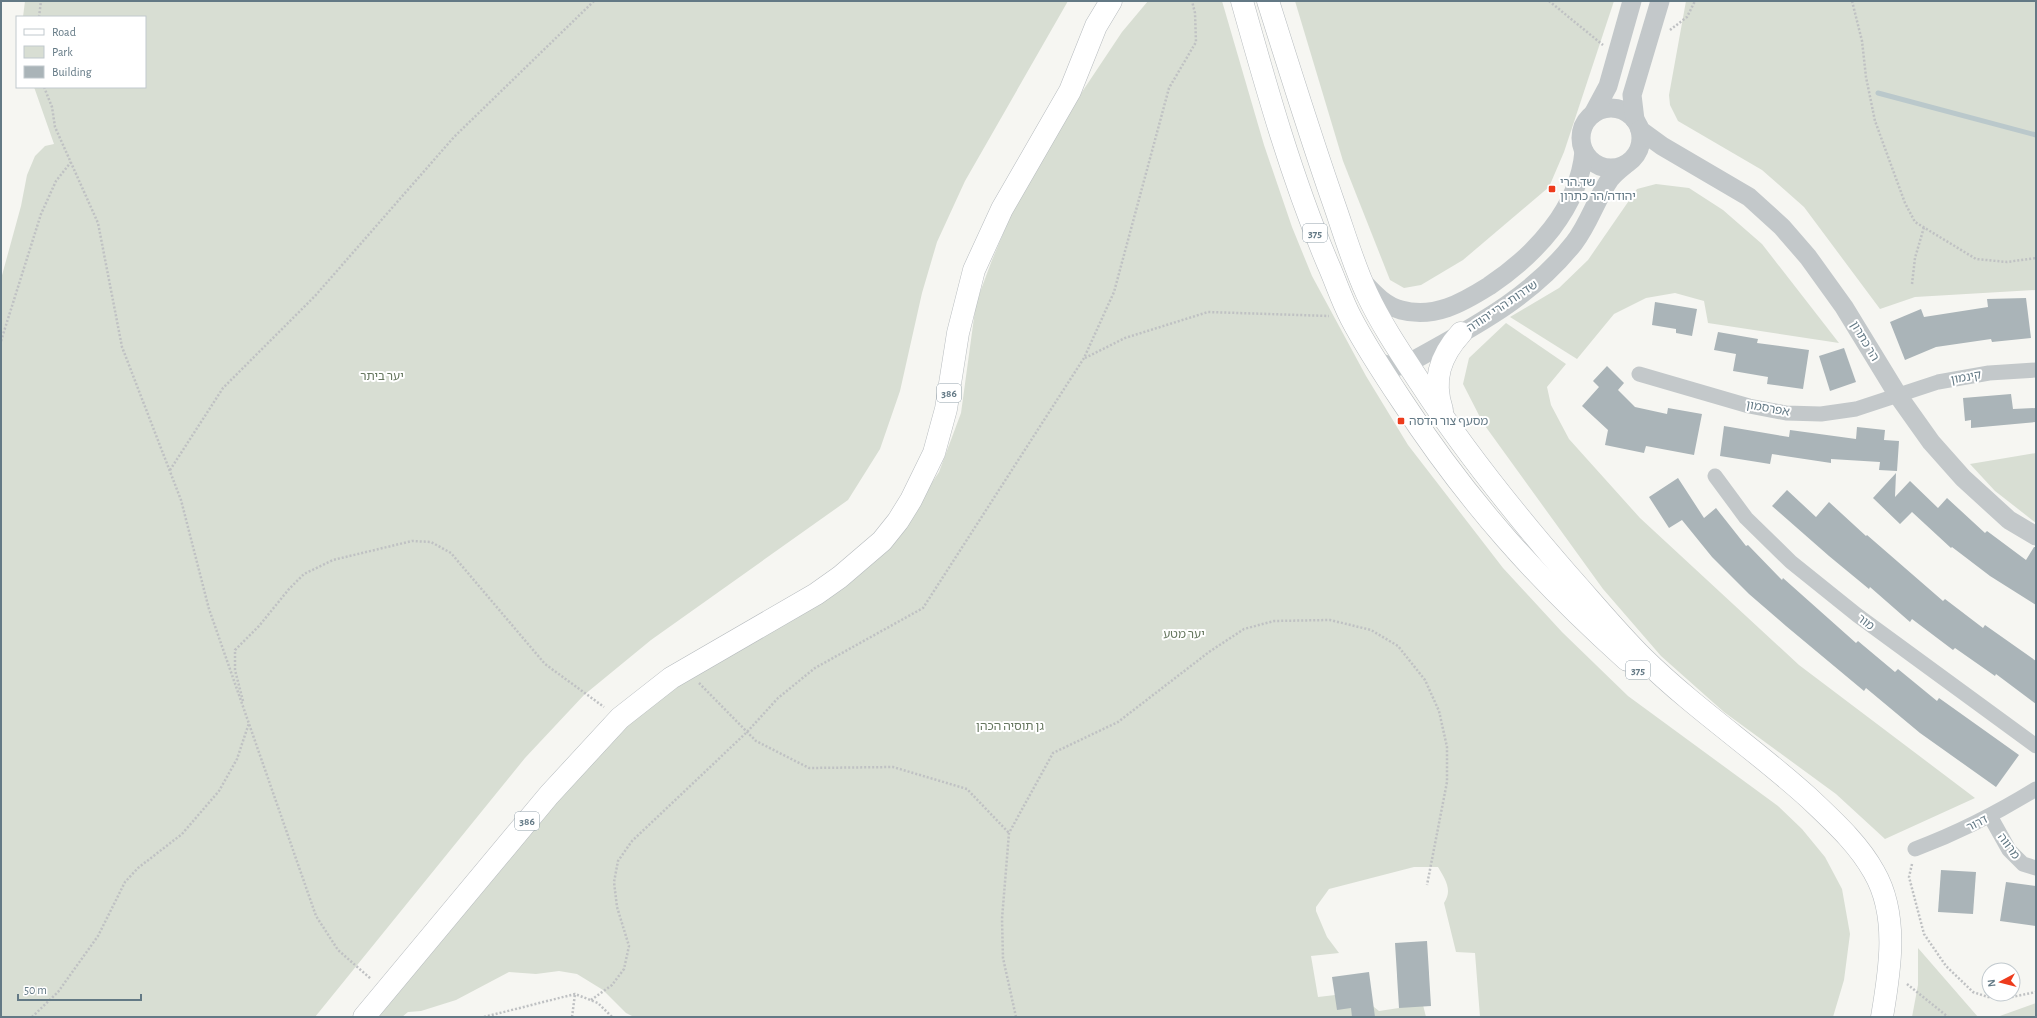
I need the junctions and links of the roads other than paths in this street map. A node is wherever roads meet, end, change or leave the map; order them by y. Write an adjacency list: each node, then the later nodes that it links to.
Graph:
1 (1111, 1): 7 (main road, 386)
2 (1118, 1): 7 (main road, 386)
3 (1242, 1): 15 (main road, 375)
4 (1268, 1): 13 (main road, 375)
5 (1632, 1): 8 (street)
6 (1660, 1): 9 (street)
7 (1096, 26): 29 (main road, 386)
8 (1593, 114): 9 (street); 10 (street)
9 (1637, 125): 11 (street, הר כתרון); 12 (street)
10 (1584, 151): 12 (street); 13 (street, שדרות הרי יהודה)
11 (1683, 159): 12 (street, הר כתרון); 19 (street, הר כתרון)
12 (1629, 161): 14 (street, שדרות הרי יהודה)
13 (1360, 277): 16 (main road, 375)
14 (1461, 333): 16 (street, שדרות הרי יהודה); 20 (main road)
15 (1376, 362): 16 (street, שדרות הרי יהודה); 28 (main road, 375)
16 (1407, 364): 20 (main road, 375)
17 (2036, 370): 19 (street, קינמון)
18 (1639, 374): 19 (street, אפרסמון)
19 (1899, 397): 22 (street, הר כתרון)
20 (1448, 427): 28 (main road, 375)
21 (1715, 476): 23 (street, מור)
22 (2036, 536)
23 (2036, 746)
24 (2036, 789): 25 (street, דרור)
25 (1990, 816): 26 (street, דרור); 27 (street, מרווה)
26 (1915, 849)
27 (2036, 868)
28 (1888, 968): 30 (main road, 375)
29 (364, 1017)
30 (1882, 1017)

